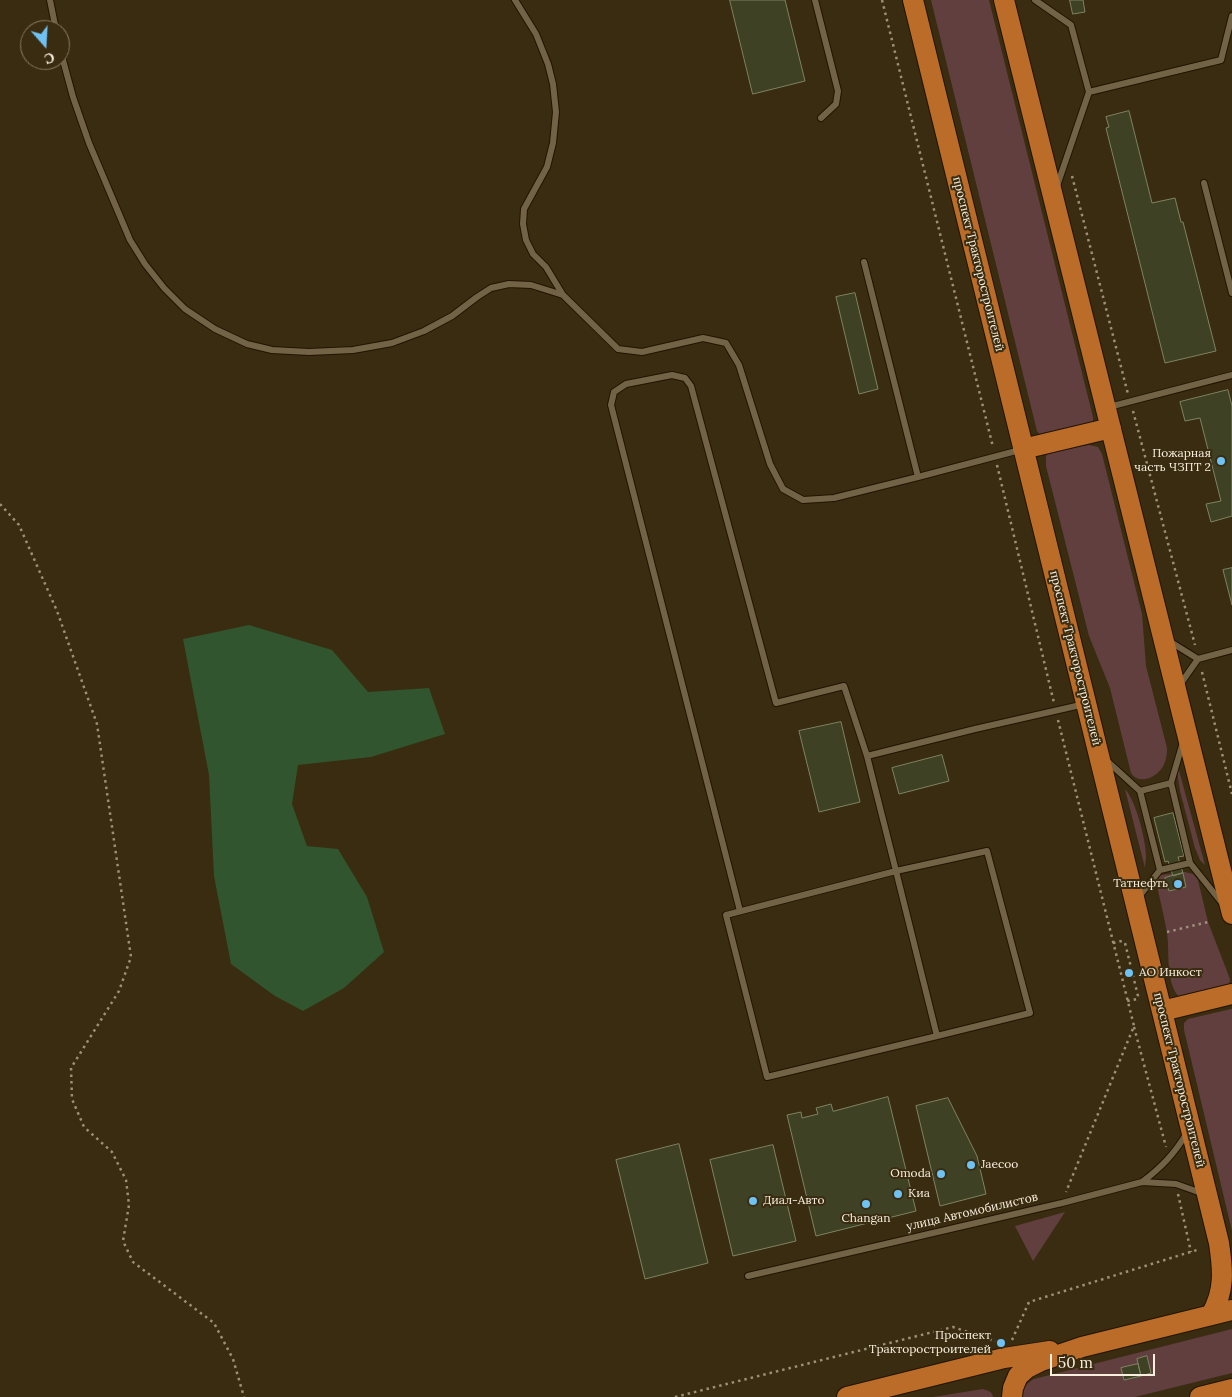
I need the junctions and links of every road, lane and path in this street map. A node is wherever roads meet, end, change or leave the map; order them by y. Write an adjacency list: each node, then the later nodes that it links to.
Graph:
1 (50, 0): 9 (lane)
2 (515, 0): 18 (lane)
3 (815, 0): 12 (lane)
4 (882, 0): 24 (path)
5 (913, 0): 25 (main road, проспект Тракторостроителей)
6 (1004, 0): 15 (main road)
7 (1035, 0): 11 (lane)
8 (1232, 16): 11 (lane)
9 (54, 20)
10 (66, 70): 18 (lane)
11 (1089, 92): 13 (lane)
12 (822, 118)
13 (1067, 157): 15 (lane); 20 (path)
14 (1204, 183): 17 (lane)
15 (1053, 197): 21 (main road)
16 (864, 262): 27 (lane)
17 (1232, 294)
18 (563, 295): 27 (lane)
19 (1232, 375): 21 (lane)
20 (1129, 396)
21 (1106, 408): 23 (main road)
22 (1132, 409): 30 (path)
23 (1110, 428): 25 (main road); 29 (main road)
24 (992, 443)
25 (1023, 449): 27 (lane); 36 (main road, проспект Тракторостроителей)
26 (998, 468): 35 (path)
27 (918, 478)
28 (0, 504): 73 (path)
29 (1163, 637): 32 (lane); 34 (main road)
30 (1194, 643)
31 (1232, 650): 32 (lane)
32 (1198, 658): 34 (lane)
33 (1202, 672): 43 (path)
34 (1176, 690): 38 (main road)
35 (1054, 702)
36 (1086, 704): 39 (main road, проспект Тракторостроителей); 40 (lane)
37 (1058, 719): 52 (path)
38 (1186, 730): 41 (lane); 49 (main road)
39 (1098, 752): 42 (lane); 47 (main road, проспект Тракторостроителей)
40 (867, 756): 46 (lane); 48 (lane)
41 (1172, 783): 42 (lane); 44 (lane)
42 (1140, 791): 45 (lane)
43 (1232, 794)
44 (1190, 863): 45 (lane); 49 (lane)
45 (1160, 870): 47 (lane)
46 (896, 871): 48 (lane); 57 (lane); 57 (lane)
47 (1135, 902): 55 (main road, проспект Тракторостроителей)
48 (740, 911): 57 (lane)
49 (1232, 915)
50 (1208, 922): 51 (path)
51 (1167, 932)
52 (1113, 943): 54 (path); 54 (path)
53 (1232, 994): 55 (main road)
54 (1128, 1001): 56 (path)
55 (1162, 1012): 58 (main road, проспект Тракторостроителей)
56 (1134, 1026): 59 (path); 63 (path)
57 (937, 1036)
58 (1190, 1128): 60 (lane, улица Автомобилистов); 61 (main road, проспект Тракторостроителей)
59 (1166, 1148)
60 (1142, 1182): 61 (lane, улица Автомобилистов); 63 (lane, улица Автомобилистов)
61 (1207, 1195): 68 (main road, проспект Тракторостроителей)
62 (1178, 1196): 65 (path)
63 (1062, 1202): 66 (lane, улица Автомобилистов)
64 (1200, 1248): 65 (path)
65 (1191, 1252): 69 (path)
66 (748, 1276)
67 (1232, 1310): 68 (main road)
68 (1211, 1315): 71 (main road)
69 (1007, 1341)
70 (1001, 1343): 74 (path)
71 (1082, 1348): 75 (main road); 76 (main road)
72 (1232, 1389): 77 (main road)
73 (244, 1397)
74 (675, 1397)
75 (846, 1397)
76 (1012, 1397)
77 (1200, 1397)

